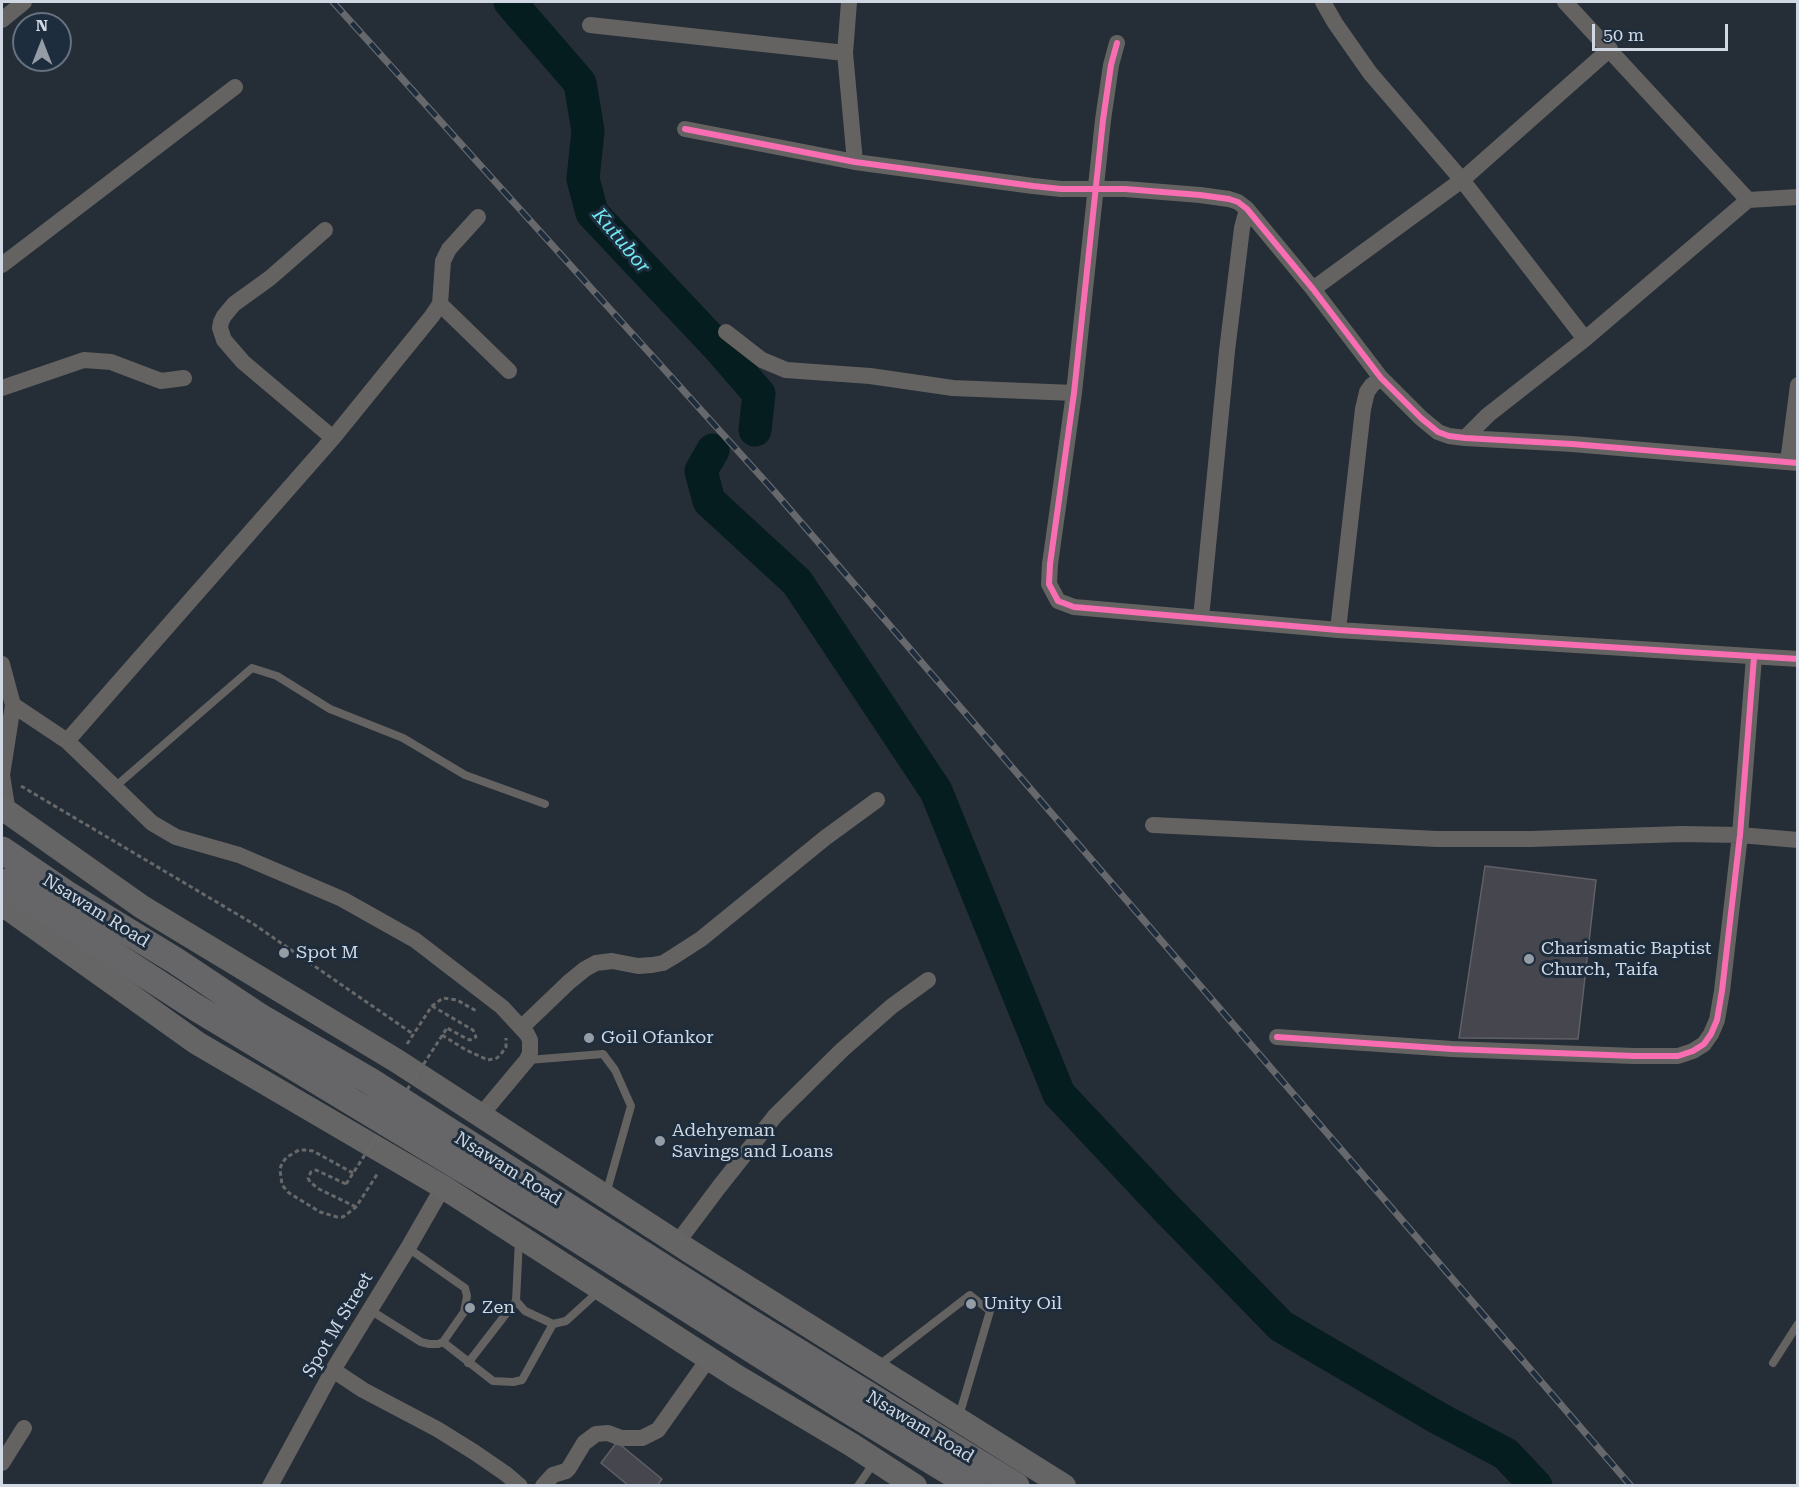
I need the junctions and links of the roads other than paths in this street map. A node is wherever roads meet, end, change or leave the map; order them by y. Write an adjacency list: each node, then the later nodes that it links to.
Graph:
1 (24, 2): 5 (street)
2 (849, 2): 9 (street)
3 (1323, 2): 13 (street)
4 (1565, 2): 8 (street)
5 (2, 20)
6 (590, 25): 9 (street)
7 (1117, 43): 14 (street)
8 (1610, 49): 13 (street); 16 (street)
9 (845, 53): 12 (street)
10 (235, 87): 20 (street)
11 (685, 129): 12 (street)
12 (855, 162): 14 (street)
13 (1462, 180): 21 (street); 24 (street)
14 (1095, 190): 17 (street); 30 (street)
15 (1797, 197): 16 (street)
16 (1748, 200): 24 (street)
17 (1247, 209): 21 (street); 34 (street)
18 (478, 217): 22 (street)
19 (325, 230): 31 (street)
20 (2, 265)
21 (1313, 289): 27 (street)
22 (440, 304): 25 (street); 31 (street)
23 (726, 332): 30 (street)
24 (1586, 339): 32 (street)
25 (508, 371)
26 (184, 378): 29 (street)
27 (1381, 378): 32 (street); 35 (street)
28 (1797, 385): 33 (street)
29 (2, 388)
30 (1074, 393): 34 (street)
31 (333, 438): 40 (street)
32 (1465, 438): 33 (street)
33 (1793, 463)
34 (1201, 618): 35 (street)
35 (1338, 630): 36 (street)
36 (1754, 657): 37 (street); 47 (street)
37 (1797, 659)
38 (2, 664): 39 (street)
39 (13, 705): 40 (street); 41 (street)
40 (67, 741): 42 (street)
41 (2, 775): 45 (street)
42 (116, 786): 44 (lane); 53 (street)
43 (877, 800): 53 (street)
44 (545, 804)
45 (4, 811): 56 (main road)
46 (1153, 825): 47 (street)
47 (1740, 835): 48 (street); 54 (street)
48 (1797, 840)
49 (2, 850): 83 (highway, Nsawam Road)
50 (2, 882): 82 (highway, Nsawam Road)
51 (2, 904): 57 (main road)
52 (928, 980): 60 (street)
53 (522, 1027): 55 (street)
54 (1277, 1037)
55 (527, 1060): 56 (street); 58 (lane)
56 (481, 1115): 58 (main road)
57 (443, 1188): 59 (main road); 61 (street, Spot M Street)
58 (606, 1196): 60 (main road)
59 (519, 1236): 62 (main road); 63 (lane)
60 (677, 1243): 71 (main road)
61 (408, 1248): 64 (street, Spot M Street); 67 (lane)
62 (602, 1288): 65 (lane); 68 (main road)
63 (516, 1301): 65 (lane); 69 (lane)
64 (370, 1310): 67 (lane); 72 (street, Spot M Street)
65 (553, 1324): 69 (lane)
66 (1797, 1324): 70 (lane)
67 (442, 1342): 69 (lane)
68 (709, 1358): 75 (main road); 79 (street)
69 (468, 1363)
70 (1773, 1363)
71 (876, 1368): 73 (main road); 73 (lane)
72 (333, 1370): 77 (street, Spot M Street); 78 (street)
73 (957, 1419): 84 (main road)
74 (24, 1428): 76 (street)
75 (876, 1460): 80 (lane); 81 (main road)
76 (2, 1463)
77 (270, 1485)
78 (520, 1485)
79 (543, 1485)
80 (858, 1485)
81 (915, 1485)
82 (973, 1485)
83 (1016, 1485)
84 (1064, 1485)

